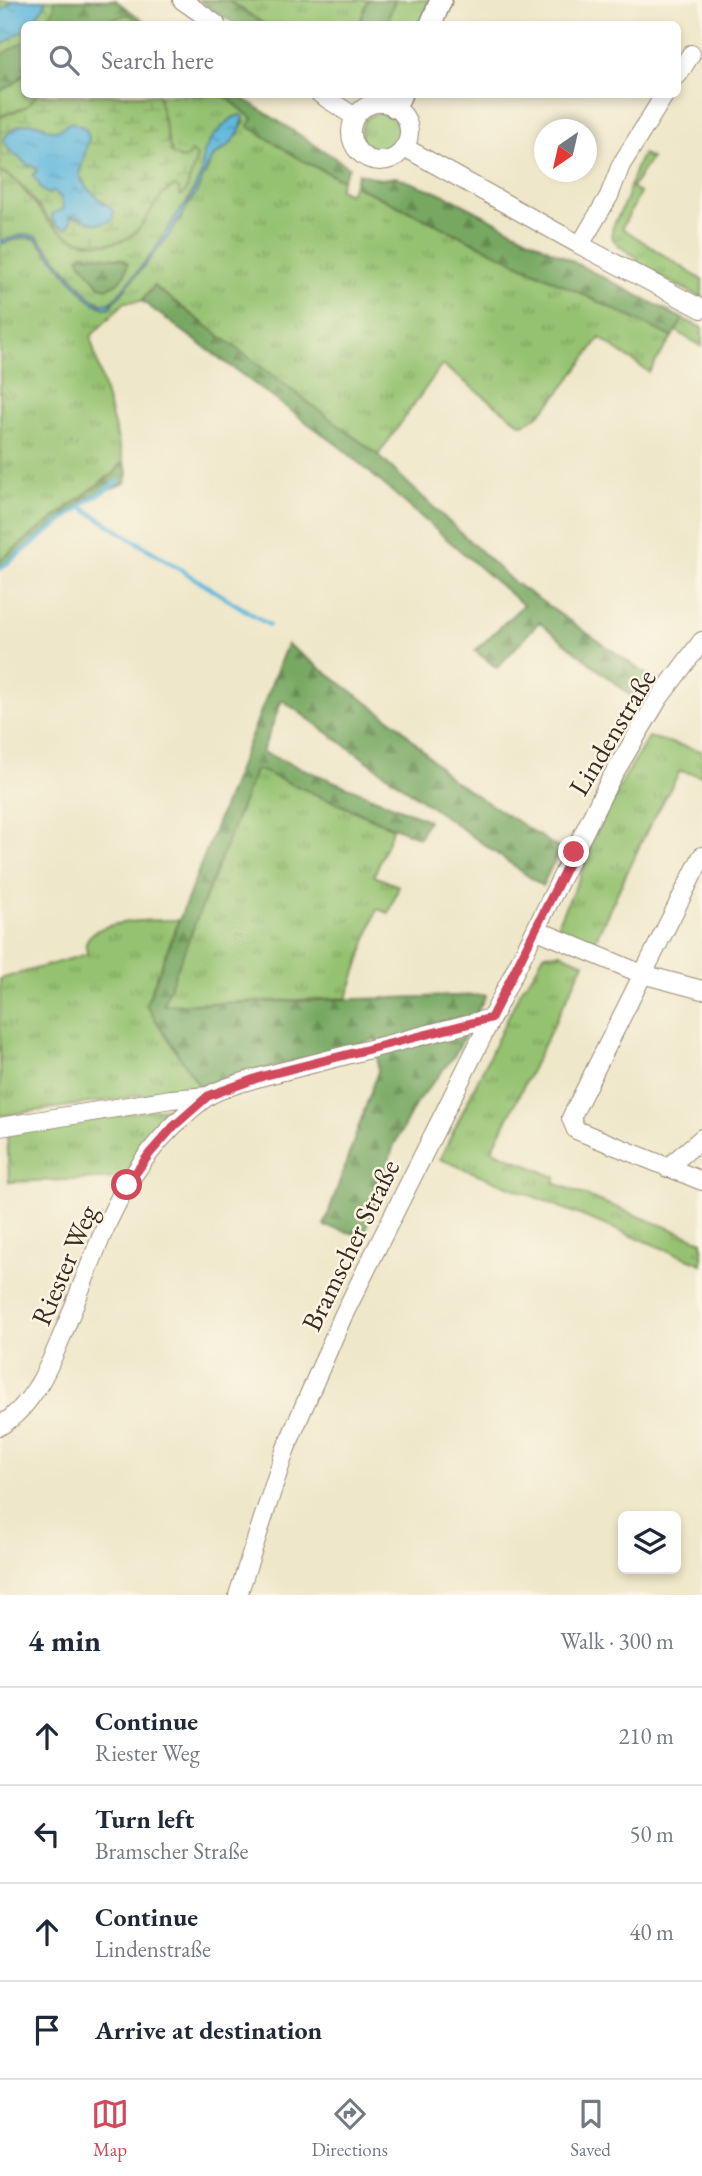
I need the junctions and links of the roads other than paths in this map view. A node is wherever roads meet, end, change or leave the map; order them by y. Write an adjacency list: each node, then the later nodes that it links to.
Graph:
1 (182, 0): 3 (street)
2 (440, 0): 4 (main road)
3 (212, 21)
4 (433, 21)
5 (691, 54): 6 (street)
6 (681, 69)
7 (326, 98): 10 (street)
8 (663, 98): 12 (street)
9 (398, 101): 10 (street); 11 (street)
10 (355, 117): 11 (street)
11 (404, 147): 12 (street)
12 (580, 245): 13 (street)
13 (702, 309)
14 (702, 641): 16 (street, Lindenstraße)
15 (702, 856): 17 (street)
16 (537, 930): 17 (street); 19 (street, Bramscher Straße)
17 (642, 974): 18 (street); 23 (street)
18 (702, 990)
19 (491, 1018): 20 (street, Riester Weg); 26 (street, Bramscher Straße)
20 (208, 1096): 21 (street, Riester Weg); 25 (street, Riester Weg)
21 (0, 1127)
22 (702, 1138): 23 (street)
23 (667, 1168): 24 (street)
24 (702, 1181)
25 (0, 1426)
26 (238, 1595)

